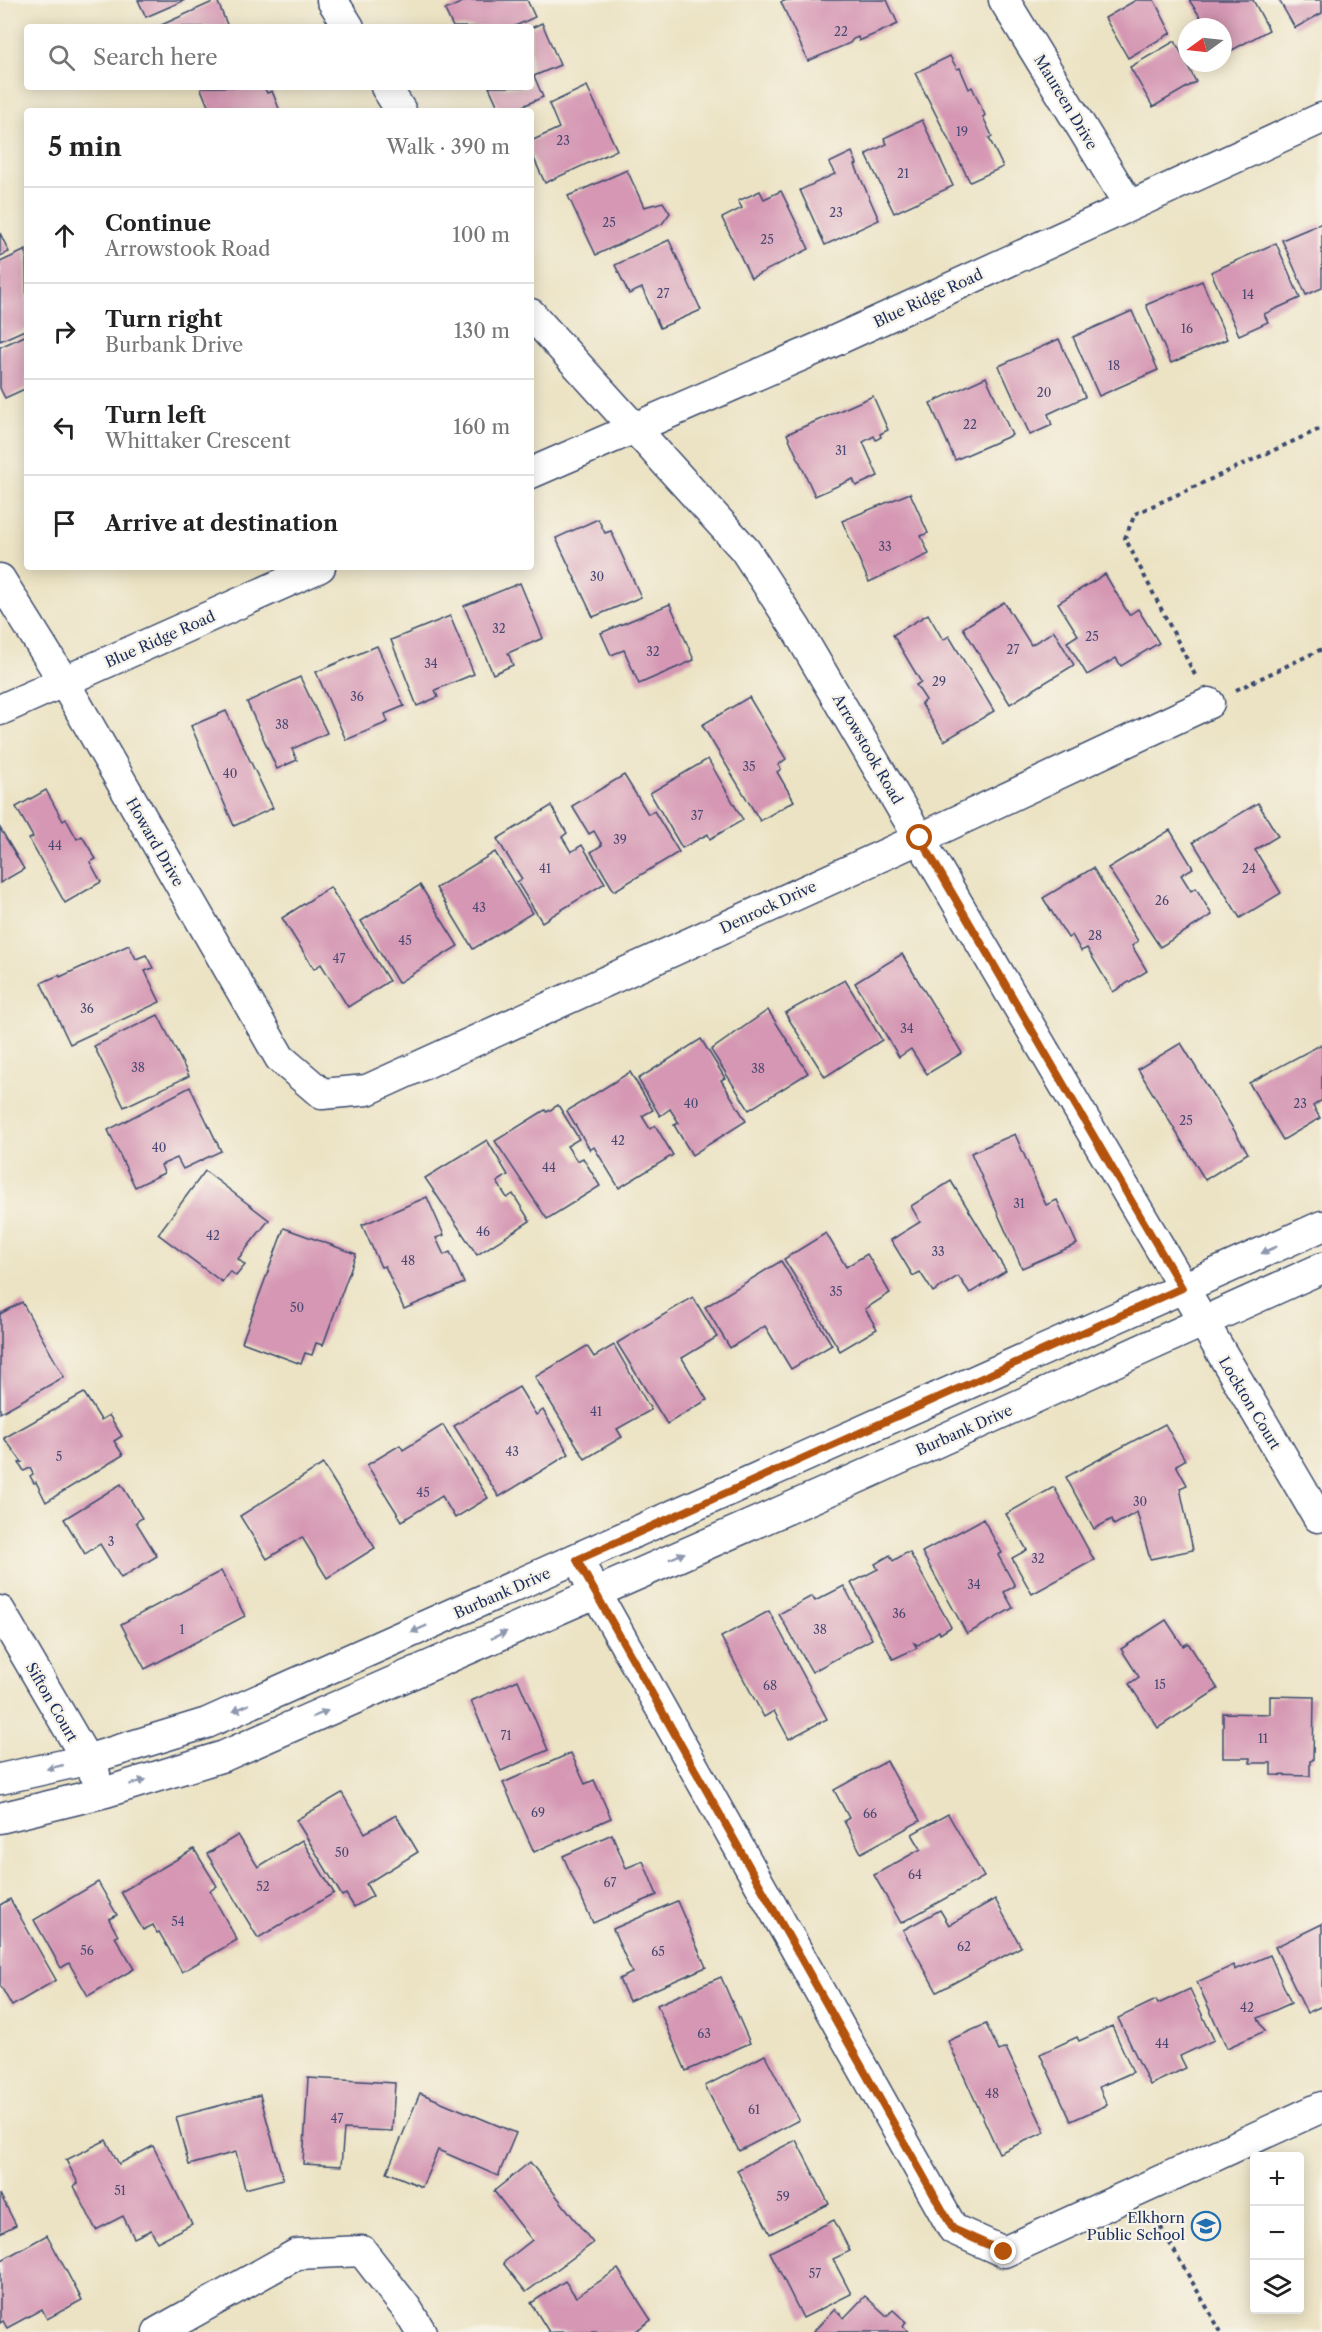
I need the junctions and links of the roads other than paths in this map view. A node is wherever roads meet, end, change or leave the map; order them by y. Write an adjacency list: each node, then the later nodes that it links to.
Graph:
1 (332, 0): 3 (street)
2 (1004, 0): 7 (street, Maureen Drive)
3 (347, 24)
4 (388, 90): 5 (street)
5 (399, 108)
6 (1322, 118): 7 (street, Blue Ridge Road)
7 (1129, 205): 9 (street, Blue Ridge Road)
8 (534, 317): 9 (street, Arrowstook Road)
9 (634, 426): 10 (street, Blue Ridge Road); 16 (street, Arrowstook Road)
10 (534, 472)
11 (313, 570): 13 (street, Blue Ridge Road)
12 (0, 579): 13 (street, Howard Drive)
13 (64, 682): 15 (street, Blue Ridge Road); 17 (street, Howard Drive)
14 (1209, 703): 16 (street, Denrock Drive)
15 (0, 710)
16 (920, 838): 17 (street, Denrock Drive); 20 (street, Arrowstook Road)
17 (322, 1094)
18 (1322, 1226): 20 (street, Burbank Drive, one-way to 20)
19 (1322, 1268): 21 (street, Burbank Drive)
20 (1182, 1288): 21 (street, Lockton Court); 23 (street, Burbank Drive)
21 (1202, 1322): 22 (street, Lockton Court); 24 (street, Burbank Drive, one-way to 21)
22 (1318, 1517)
23 (577, 1560): 24 (street); 26 (street, Burbank Drive, one-way to 26)
24 (595, 1592): 28 (street, Burbank Drive, one-way to 24); 30 (street)
25 (0, 1611): 26 (street, Sifton Court)
26 (86, 1760): 27 (street, Burbank Drive, one-way to 27); 28 (street, Sifton Court)
27 (0, 1779)
28 (106, 1792): 29 (street, Burbank Drive)
29 (0, 1818)
30 (1322, 2107)
31 (158, 2332): 32 (street)
32 (421, 2332)

